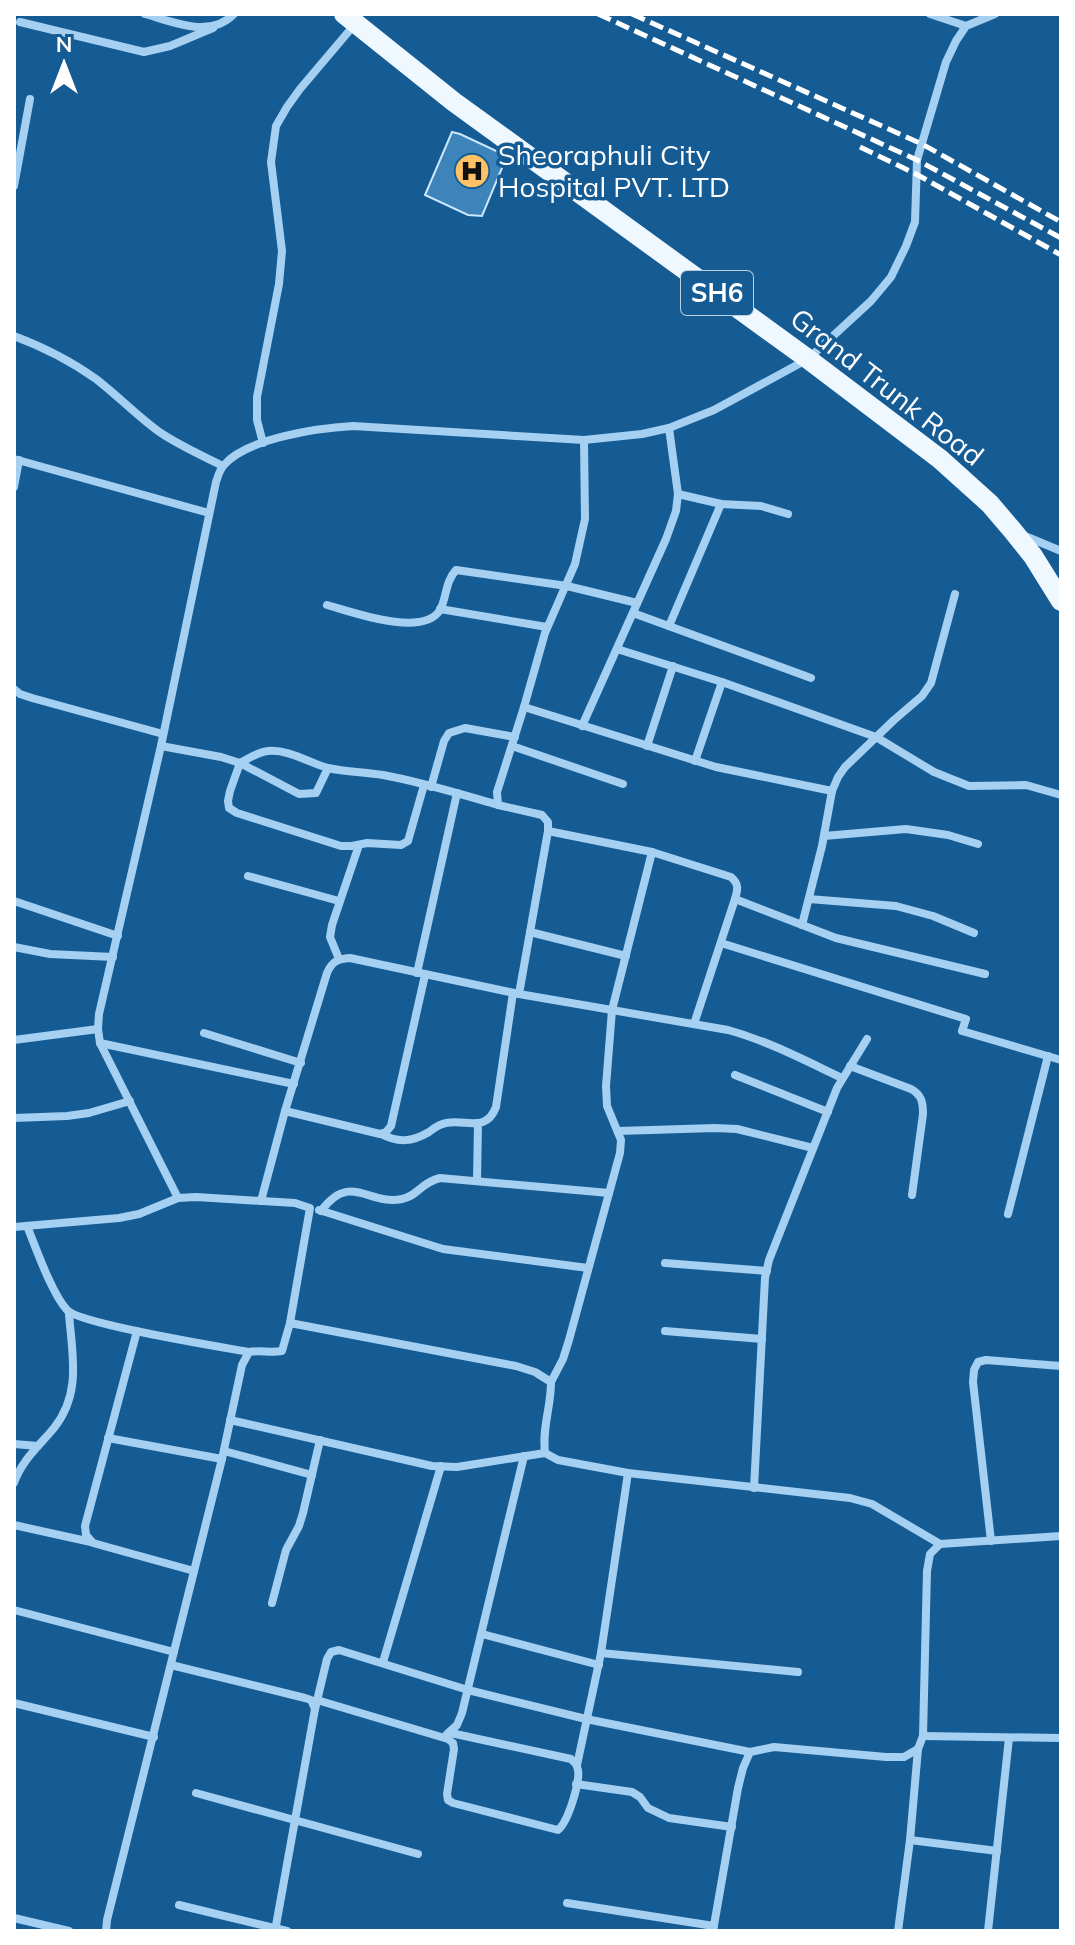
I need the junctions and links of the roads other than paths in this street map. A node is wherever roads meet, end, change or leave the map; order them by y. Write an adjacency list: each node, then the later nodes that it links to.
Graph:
1 (145, 14): 8 (street)
2 (234, 14): 8 (street)
3 (930, 14): 7 (street)
4 (995, 14): 7 (street)
5 (350, 19): 12 (main road, Grand Trunk Road / SH6); 15 (street)
6 (20, 22): 8 (street)
7 (966, 26): 12 (street)
8 (213, 28)
9 (30, 99): 10 (street)
10 (14, 186)
11 (14, 336): 17 (street)
12 (808, 359): 13 (street); 23 (main road, Grand Trunk Road / SH6)
13 (669, 428): 14 (street); 19 (street)
14 (584, 440): 15 (street); 25 (street)
15 (263, 443): 17 (street)
16 (17, 459): 18 (street); 21 (street)
17 (223, 466): 21 (street)
18 (14, 487)
19 (678, 494): 20 (street); 29 (street)
20 (721, 504): 22 (street); 31 (street)
21 (209, 513): 40 (street)
22 (788, 514)
23 (1013, 531): 24 (street); 27 (main road, Grand Trunk Road / SH6)
24 (1061, 551)
25 (567, 586): 29 (street); 30 (street); 32 (street)
26 (955, 594): 41 (street)
27 (1061, 601)
28 (327, 605): 30 (street)
29 (635, 608): 31 (street); 33 (street)
30 (440, 609): 32 (street)
31 (669, 626): 35 (street)
32 (547, 627): 38 (street)
33 (617, 649): 34 (street); 39 (street)
34 (673, 666): 36 (street); 44 (street)
35 (811, 678)
36 (722, 682): 41 (street); 45 (street)
37 (14, 689): 40 (street)
38 (524, 707): 39 (street); 42 (street)
39 (582, 726): 44 (street)
40 (163, 734): 43 (street)
41 (876, 737): 50 (street); 52 (street)
42 (513, 742): 48 (street); 49 (street); 53 (street)
43 (161, 746): 46 (street); 67 (street)
44 (647, 746): 45 (street)
45 (695, 761): 50 (street)
46 (240, 763): 47 (street); 47 (street); 57 (street)
47 (328, 768): 49 (street)
48 (623, 784)
49 (428, 786): 51 (street); 57 (street)
50 (832, 791): 55 (street)
51 (457, 793): 53 (street); 73 (street)
52 (1061, 795)
53 (498, 805): 54 (street)
54 (548, 831): 58 (street); 65 (street)
55 (824, 836): 56 (street); 61 (street)
56 (978, 844)
57 (359, 845): 63 (street)
58 (652, 852): 60 (street); 70 (street)
59 (248, 876): 63 (street)
60 (735, 899): 64 (street); 68 (street)
61 (809, 899): 64 (street); 66 (street)
62 (14, 901): 67 (street)
63 (339, 901): 72 (street)
64 (802, 925): 74 (street)
65 (530, 932): 70 (street); 75 (street)
66 (974, 933)
67 (118, 936): 71 (street)
68 (721, 943): 77 (street); 83 (street)
69 (14, 947): 71 (street)
70 (626, 956): 76 (street)
71 (113, 957): 78 (street)
72 (339, 959): 73 (street); 85 (street)
73 (421, 974): 75 (street); 96 (street)
74 (985, 974)
75 (516, 994): 76 (street); 94 (street)
76 (612, 1010): 77 (street); 95 (street)
77 (694, 1024): 88 (street)
78 (98, 1029): 81 (street); 82 (street)
79 (204, 1033): 85 (street)
80 (867, 1039): 86 (street)
81 (14, 1040)
82 (100, 1043): 89 (street); 90 (street)
83 (1048, 1056): 84 (street); 105 (street)
84 (1061, 1060)
85 (301, 1063): 89 (street)
86 (850, 1066): 88 (street); 100 (street)
87 (735, 1075): 92 (street)
88 (842, 1078): 92 (street)
89 (294, 1084): 91 (street)
90 (130, 1101): 93 (street); 101 (street)
91 (285, 1111): 96 (street); 102 (street)
92 (828, 1112): 97 (street)
93 (14, 1118)
94 (478, 1123): 96 (street); 98 (street)
95 (618, 1131): 97 (street); 99 (street)
96 (380, 1134)
97 (813, 1148): 110 (street)
98 (477, 1180): 99 (street); 104 (street)
99 (609, 1193): 109 (street)
100 (912, 1195)
101 (178, 1198): 102 (street); 106 (street)
102 (261, 1201): 103 (street)
103 (310, 1208): 104 (street); 112 (street)
104 (321, 1211): 109 (street)
105 (1008, 1214)
106 (27, 1226): 107 (street); 111 (street)
107 (14, 1227)
108 (665, 1263): 110 (street)
109 (588, 1268): 118 (street)
110 (767, 1271): 115 (street)
111 (69, 1314): 113 (street); 123 (street)
112 (290, 1323): 116 (street); 118 (street)
113 (137, 1331): 116 (street); 120 (street)
114 (665, 1331): 115 (street)
115 (762, 1339): 131 (street)
116 (249, 1352): 119 (street)
117 (1061, 1366): 134 (street)
118 (551, 1382): 124 (street)
119 (230, 1420): 121 (street); 125 (street)
120 (108, 1438): 125 (street); 135 (street)
121 (320, 1440): 127 (street); 129 (street)
122 (14, 1444): 123 (street)
123 (38, 1446): 130 (street)
124 (545, 1453): 126 (street); 128 (street)
125 (223, 1455): 129 (street); 137 (street)
126 (524, 1456): 127 (street); 140 (street)
127 (441, 1466): 143 (street)
128 (628, 1473): 131 (street); 142 (street)
129 (312, 1475): 138 (street)
130 (14, 1483)
131 (754, 1488): 136 (street)
132 (14, 1525): 135 (street)
133 (1061, 1536): 134 (street)
134 (991, 1541): 136 (street)
135 (93, 1543): 137 (street)
136 (940, 1544): 152 (street)
137 (194, 1571): 141 (street)
138 (272, 1603)
139 (14, 1610): 141 (street)
140 (482, 1634): 145 (street); 147 (street)
141 (174, 1652): 144 (street)
142 (601, 1653): 145 (street); 146 (street)
143 (383, 1662): 147 (street); 149 (street)
144 (171, 1665): 149 (street); 153 (street)
145 (599, 1665): 150 (street)
146 (798, 1672)
147 (468, 1690): 150 (street); 151 (street)
148 (14, 1703): 153 (street)
149 (316, 1705): 154 (street); 162 (street)
150 (586, 1719): 158 (street); 159 (street)
151 (451, 1733): 154 (street); 159 (street)
152 (923, 1736): 155 (street); 157 (street)
153 (154, 1737): 173 (street)
154 (440, 1737): 160 (street)
155 (1009, 1738): 156 (street); 165 (street)
156 (1061, 1738)
157 (918, 1749): 158 (street); 164 (street)
158 (750, 1752): 163 (street)
159 (577, 1765): 160 (street)
160 (576, 1784): 163 (street)
161 (196, 1793): 162 (street)
162 (295, 1821): 166 (street); 171 (street)
163 (732, 1827): 170 (street)
164 (910, 1840): 165 (street); 175 (street)
165 (997, 1851): 176 (street)
166 (418, 1854)
167 (567, 1903): 170 (street)
168 (179, 1905): 171 (street)
169 (14, 1918): 172 (street)
170 (714, 1929)
171 (275, 1930): 174 (street)
172 (69, 1931)
173 (106, 1931)
174 (287, 1931)
175 (898, 1931)
176 (988, 1931)

